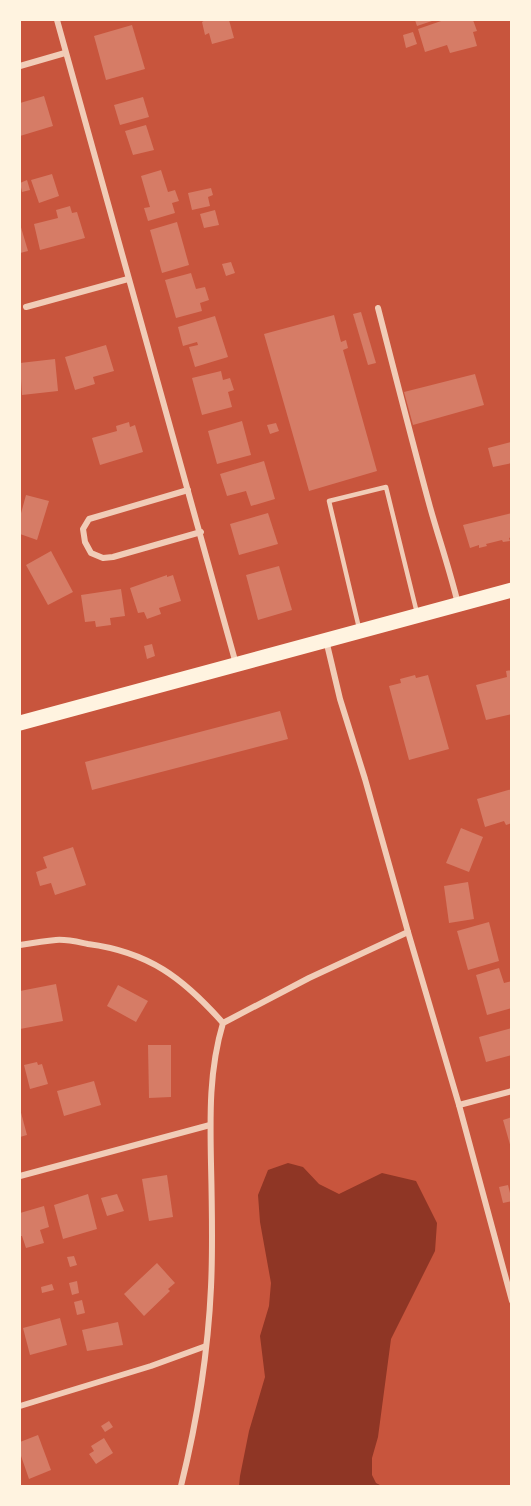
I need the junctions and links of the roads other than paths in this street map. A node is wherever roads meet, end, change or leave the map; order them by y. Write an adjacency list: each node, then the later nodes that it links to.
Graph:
1 (57, 20): 2 (street)
2 (65, 53): 3 (street); 4 (street)
3 (20, 66)
4 (128, 279): 5 (street); 7 (street)
5 (26, 307)
6 (378, 308): 10 (street)
7 (188, 490): 8 (street); 8 (street)
8 (201, 532): 14 (street)
9 (512, 590): 10 (main road)
10 (458, 604): 11 (main road)
11 (418, 615): 12 (main road); 12 (lane)
12 (359, 630): 13 (main road)
13 (326, 639): 14 (main road); 16 (street)
14 (237, 664): 15 (main road)
15 (20, 723)
16 (408, 932): 18 (street); 20 (street)
17 (20, 945): 18 (street)
18 (223, 1023): 21 (street)
19 (512, 1090): 20 (street)
20 (459, 1105): 23 (street)
21 (210, 1125): 22 (street); 24 (street)
22 (20, 1176)
23 (512, 1301)
24 (206, 1346): 25 (street); 26 (street)
25 (20, 1406)
26 (181, 1486)

